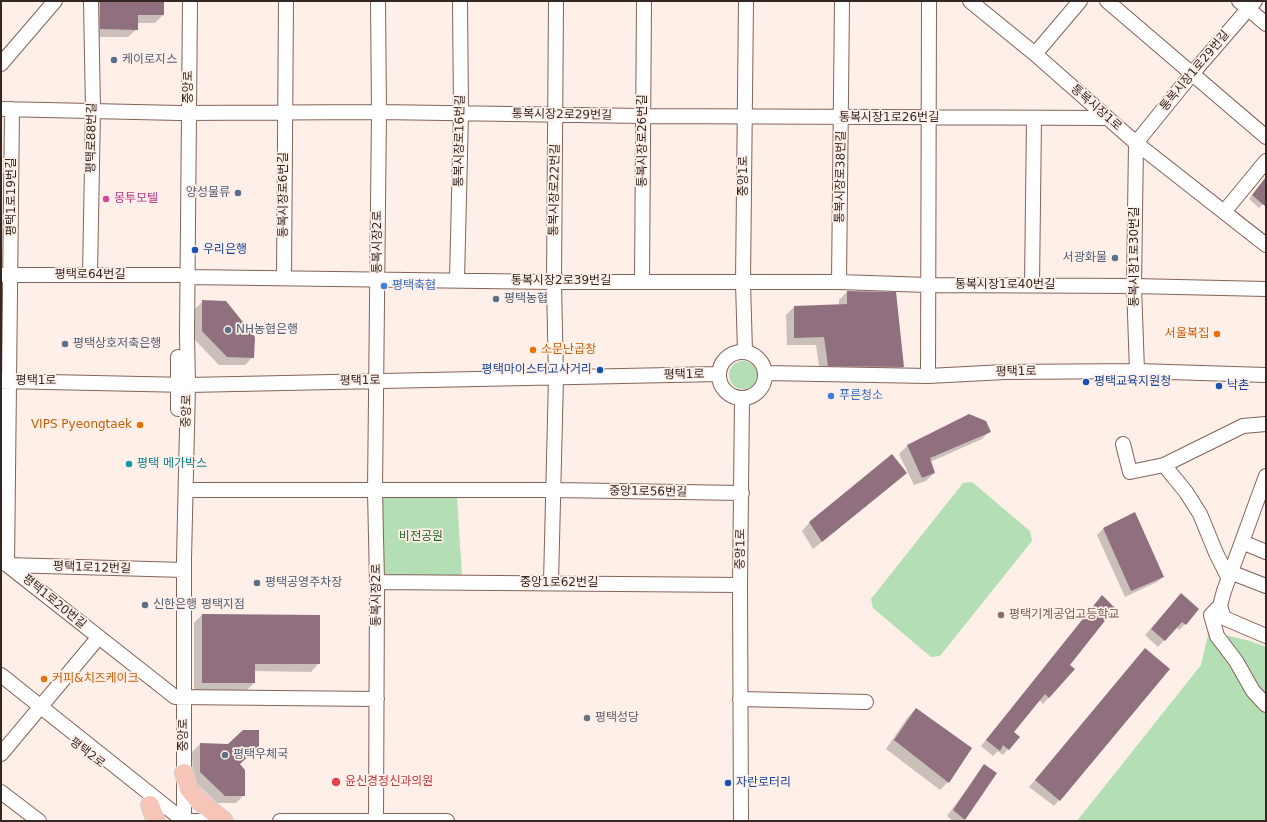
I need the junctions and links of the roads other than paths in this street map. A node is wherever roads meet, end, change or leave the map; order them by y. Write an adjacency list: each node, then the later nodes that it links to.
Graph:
1 (55, 1): 19 (street)
2 (91, 1): 22 (street, 평택로88번길)
3 (181, 1): 23 (street, 중앙로)
4 (190, 1): 23 (street, 중앙로)
5 (286, 1): 24 (street, 통복시장로6번길)
6 (378, 1): 25 (street, 통복시장2로)
7 (460, 1): 26 (street, 통복시장로16번길)
8 (556, 1): 27 (street, 통복시장로22번길)
9 (644, 1): 28 (street, 통복시장로26번길)
10 (746, 1): 29 (street, 중앙1로)
11 (842, 1): 30 (street, 통복시장로38번길)
12 (929, 1): 31 (street)
13 (970, 1): 18 (street, 통복시장1로)
14 (1080, 1): 18 (street)
15 (1106, 1): 20 (street)
16 (1248, 4): 17 (street); 20 (street, 통복시장1로29번길)
17 (1266, 24)
18 (1035, 54): 33 (street, 통복시장1로)
19 (1, 64)
20 (1191, 75): 34 (street); 35 (street, 통복시장1로29번길)
21 (6, 109): 22 (street); 39 (street, 평택1로19번길)
22 (93, 110): 23 (street); 40 (street, 평택로88번길)
23 (184, 112): 24 (street); 41 (street, 중앙로)
24 (285, 112): 25 (street); 42 (street, 통복시장로6번길)
25 (379, 112): 26 (street, 통복시장2로29번길); 43 (street, 통복시장2로)
26 (462, 113): 27 (street, 통복시장2로29번길); 44 (street, 통복시장로16번길)
27 (556, 114): 28 (street, 통복시장2로29번길); 46 (street, 통복시장로22번길)
28 (643, 116): 29 (street, 통복시장2로29번길); 45 (street, 통복시장로26번길)
29 (745, 117): 30 (street, 통복시장1로26번길); 47 (street, 중앙1로)
30 (841, 118): 31 (street, 통복시장1로26번길); 48 (street, 통복시장로38번길)
31 (928, 118): 32 (street, 통복시장1로26번길); 49 (street)
32 (1034, 118): 33 (street, 통복시장1로26번길); 50 (street)
33 (1107, 118): 35 (street, 통복시장1로)
34 (1266, 137)
35 (1136, 143): 37 (street, 통복시장1로); 51 (street, 통복시장1로30번길)
36 (1266, 161): 37 (street)
37 (1224, 212): 38 (street, 통복시장1로)
38 (1266, 245)
39 (6, 275): 40 (street, 평택로64번길); 59 (street, 평택1로19번길)
40 (90, 275): 41 (street, 평택로64번길)
41 (183, 276): 42 (street); 61 (street, 중앙로)
42 (284, 277): 43 (street)
43 (378, 279): 44 (street, 통복시장2로39번길); 62 (street, 통복시장2로)
44 (457, 280): 46 (street, 통복시장2로39번길)
45 (642, 281): 46 (street, 통복시장2로39번길); 47 (street, 통복시장2로39번길)
46 (554, 282): 60 (street, 통복시장로22번길)
47 (744, 282): 48 (street, 통복시장1로40번길); 53 (street, 중앙1로)
48 (839, 282): 49 (street, 통복시장1로40번길)
49 (928, 285): 50 (street, 통복시장1로40번길); 58 (street)
50 (1032, 285): 51 (street, 통복시장1로40번길)
51 (1134, 286): 52 (street, 통복시장1로40번길); 54 (street, 통복시장1로30번길)
52 (1266, 289)
53 (745, 352): 55 (street); 56 (street)
54 (1137, 371): 57 (street, 평택1로); 58 (street, 평택1로)
55 (766, 373): 58 (street, 평택1로); 63 (street)
56 (719, 374): 60 (street, 평택1로); 63 (street)
57 (1266, 374)
58 (928, 376)
59 (6, 377): 61 (street, 평택1로); 66 (street)
60 (556, 378): 62 (street, 평택1로); 70 (street)
61 (183, 379): 62 (street, 평택1로); 69 (street, 중앙로); 76 (street, 중앙로)
62 (376, 380): 71 (street, 통복시장2로)
63 (742, 399): 72 (street, 중앙1로)
64 (1266, 424): 67 (street)
65 (1123, 444): 67 (street)
66 (5, 462): 75 (street)
67 (1164, 465): 77 (street)
68 (1265, 485): 73 (street)
69 (186, 490): 71 (street); 76 (street, 중앙로)
70 (555, 490): 71 (street, 중앙1로56번길); 72 (street, 중앙1로56번길); 79 (street)
71 (376, 491): 78 (street, 통복시장2로)
72 (742, 493): 80 (street, 중앙1로)
73 (1242, 542): 74 (street); 77 (street)
74 (1266, 552)
75 (4, 563): 76 (street, 평택1로12번길); 84 (street, 평택1로20번길)
76 (180, 570): 87 (street, 중앙로)
77 (1229, 575): 81 (street); 82 (street)
78 (377, 582): 79 (street, 중앙1로62번길); 88 (street, 통복시장2로)
79 (551, 582): 80 (street, 중앙1로62번길)
80 (740, 584): 89 (street, 중앙1로)
81 (1266, 586)
82 (1220, 606): 83 (street); 91 (street)
83 (1266, 636)
84 (98, 638): 87 (street, 평택1로20번길); 92 (street)
85 (1, 675): 92 (street)
86 (1, 688): 92 (street, 평택2로)
87 (180, 697): 88 (street); 94 (street, 중앙로); 97 (street, 중앙로)
88 (377, 698): 98 (street, 통복시장2로)
89 (740, 699): 90 (street); 104 (street, 중앙1로)
90 (866, 702)
91 (1266, 705)
92 (37, 709): 93 (street); 96 (street, 평택2로); 97 (street)
93 (1, 754)
94 (184, 772): 97 (street, 중앙로); 101 (main road)
95 (1, 792): 99 (street)
96 (153, 813): 97 (street, 평택2로)
97 (179, 820): 100 (street)
98 (376, 820): 102 (street); 103 (street)
99 (39, 821)
100 (219, 821)
101 (224, 821)
102 (280, 821)
103 (447, 821)
104 (740, 821)

